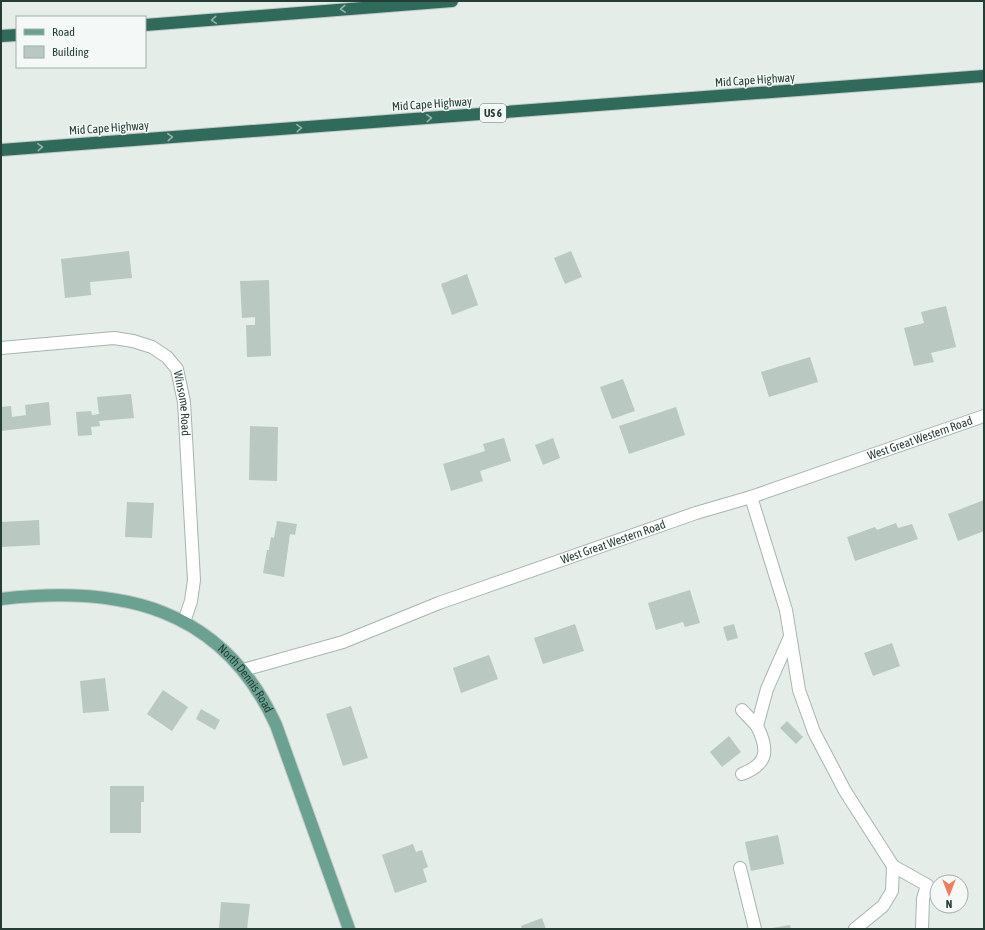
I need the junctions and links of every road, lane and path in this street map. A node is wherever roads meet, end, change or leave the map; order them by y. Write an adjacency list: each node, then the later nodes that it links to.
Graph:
1 (452, 1): 2 (highway, one-way to 2)
2 (146, 25)
3 (16, 35): 4 (highway)
4 (1, 36)
5 (984, 76): 6 (highway, Mid Cape Highway / US 6, one-way to 5)
6 (1, 150)
7 (1, 348): 11 (street, Winsome Road)
8 (984, 416): 9 (street, West Great Western Road)
9 (751, 497): 12 (street); 13 (street, West Great Western Road)
10 (1, 599): 11 (main road, North Dennis Road)
11 (184, 622): 13 (main road, North Dennis Road)
12 (789, 639): 15 (street); 17 (street)
13 (243, 670): 19 (main road, North Dennis Road)
14 (742, 710): 15 (street)
15 (757, 726): 16 (street)
16 (742, 774)
17 (893, 866): 21 (street); 22 (street)
18 (740, 868): 20 (street)
19 (349, 929)
20 (755, 929)
21 (855, 929)
22 (922, 929)

